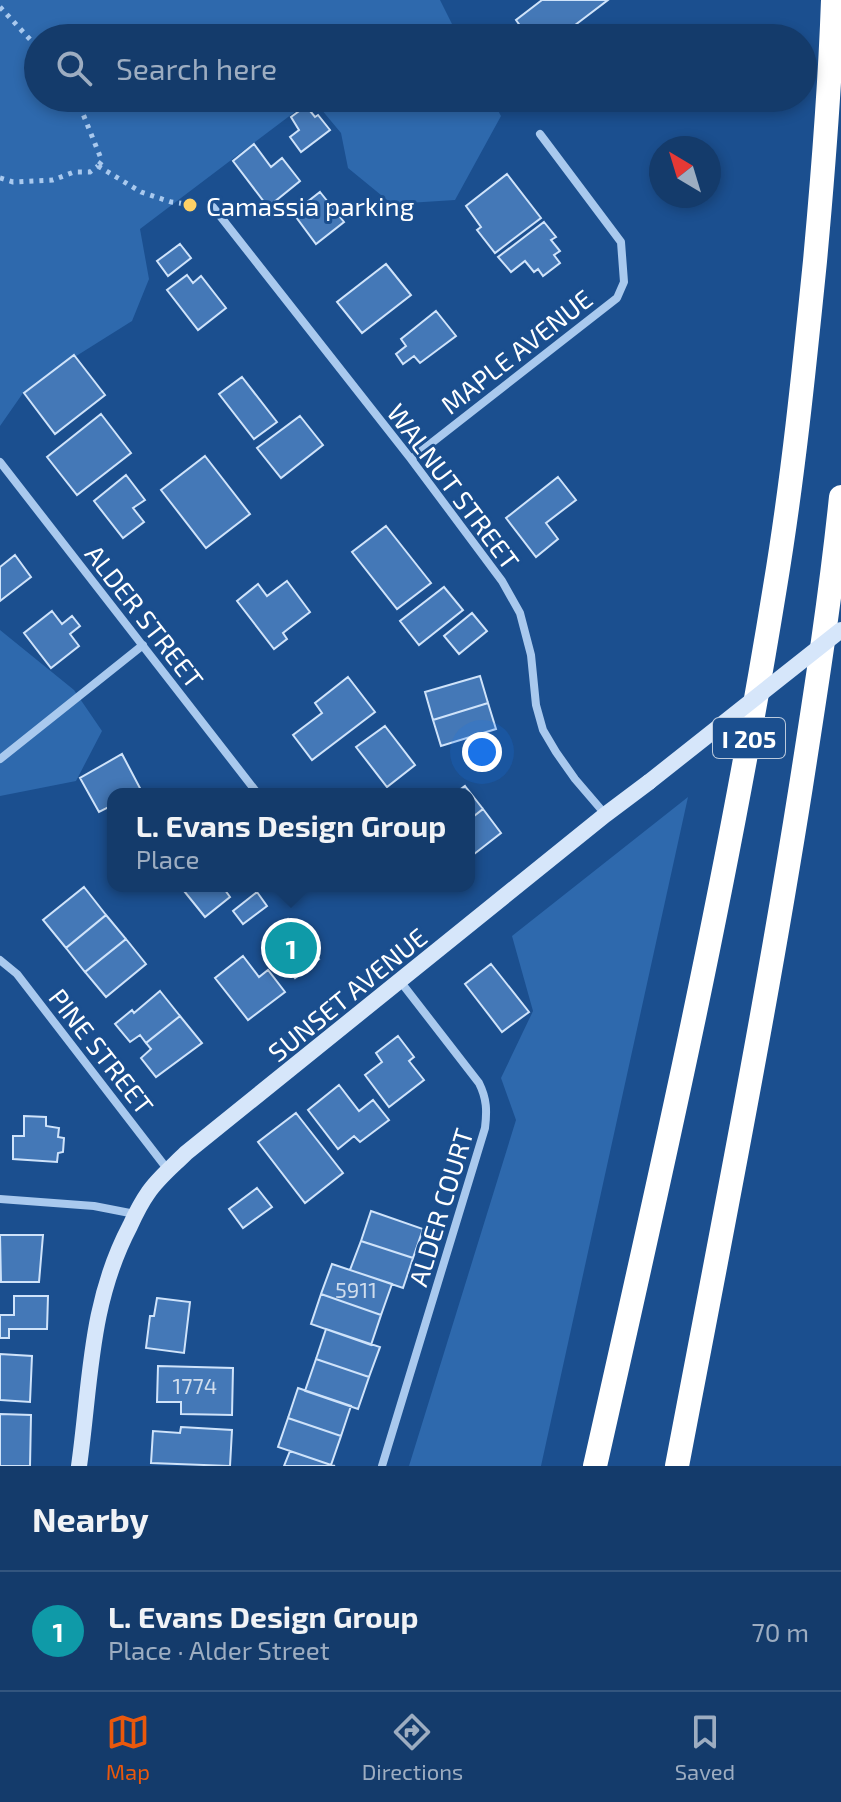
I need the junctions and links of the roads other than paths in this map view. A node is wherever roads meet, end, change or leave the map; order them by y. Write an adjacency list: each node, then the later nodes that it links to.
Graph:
1 (833, 0): 19 (highway, I 205)
2 (540, 134): 4 (street, MAPLE AVENUE)
3 (213, 207): 4 (street, WALNUT STREET)
4 (411, 459): 11 (street, WALNUT STREET)
5 (0, 462): 8 (street, ALDER STREET)
6 (841, 497): 20 (highway, I 205)
7 (841, 630): 11 (main road, SUNSET AVENUE, bridge)
8 (143, 645): 9 (street); 10 (street, ALDER STREET)
9 (0, 759)
10 (253, 788)
11 (605, 815): 13 (main road, SUNSET AVENUE)
12 (0, 960): 14 (street, PINE STREET)
13 (400, 981): 14 (main road, SUNSET AVENUE); 18 (street, ALDER COURT)
14 (168, 1170): 16 (main road, SUNSET AVENUE)
15 (0, 1199): 16 (street)
16 (136, 1214): 17 (main road, SUNSET AVENUE)
17 (79, 1466)
18 (382, 1466)
19 (595, 1466)
20 (677, 1466)

